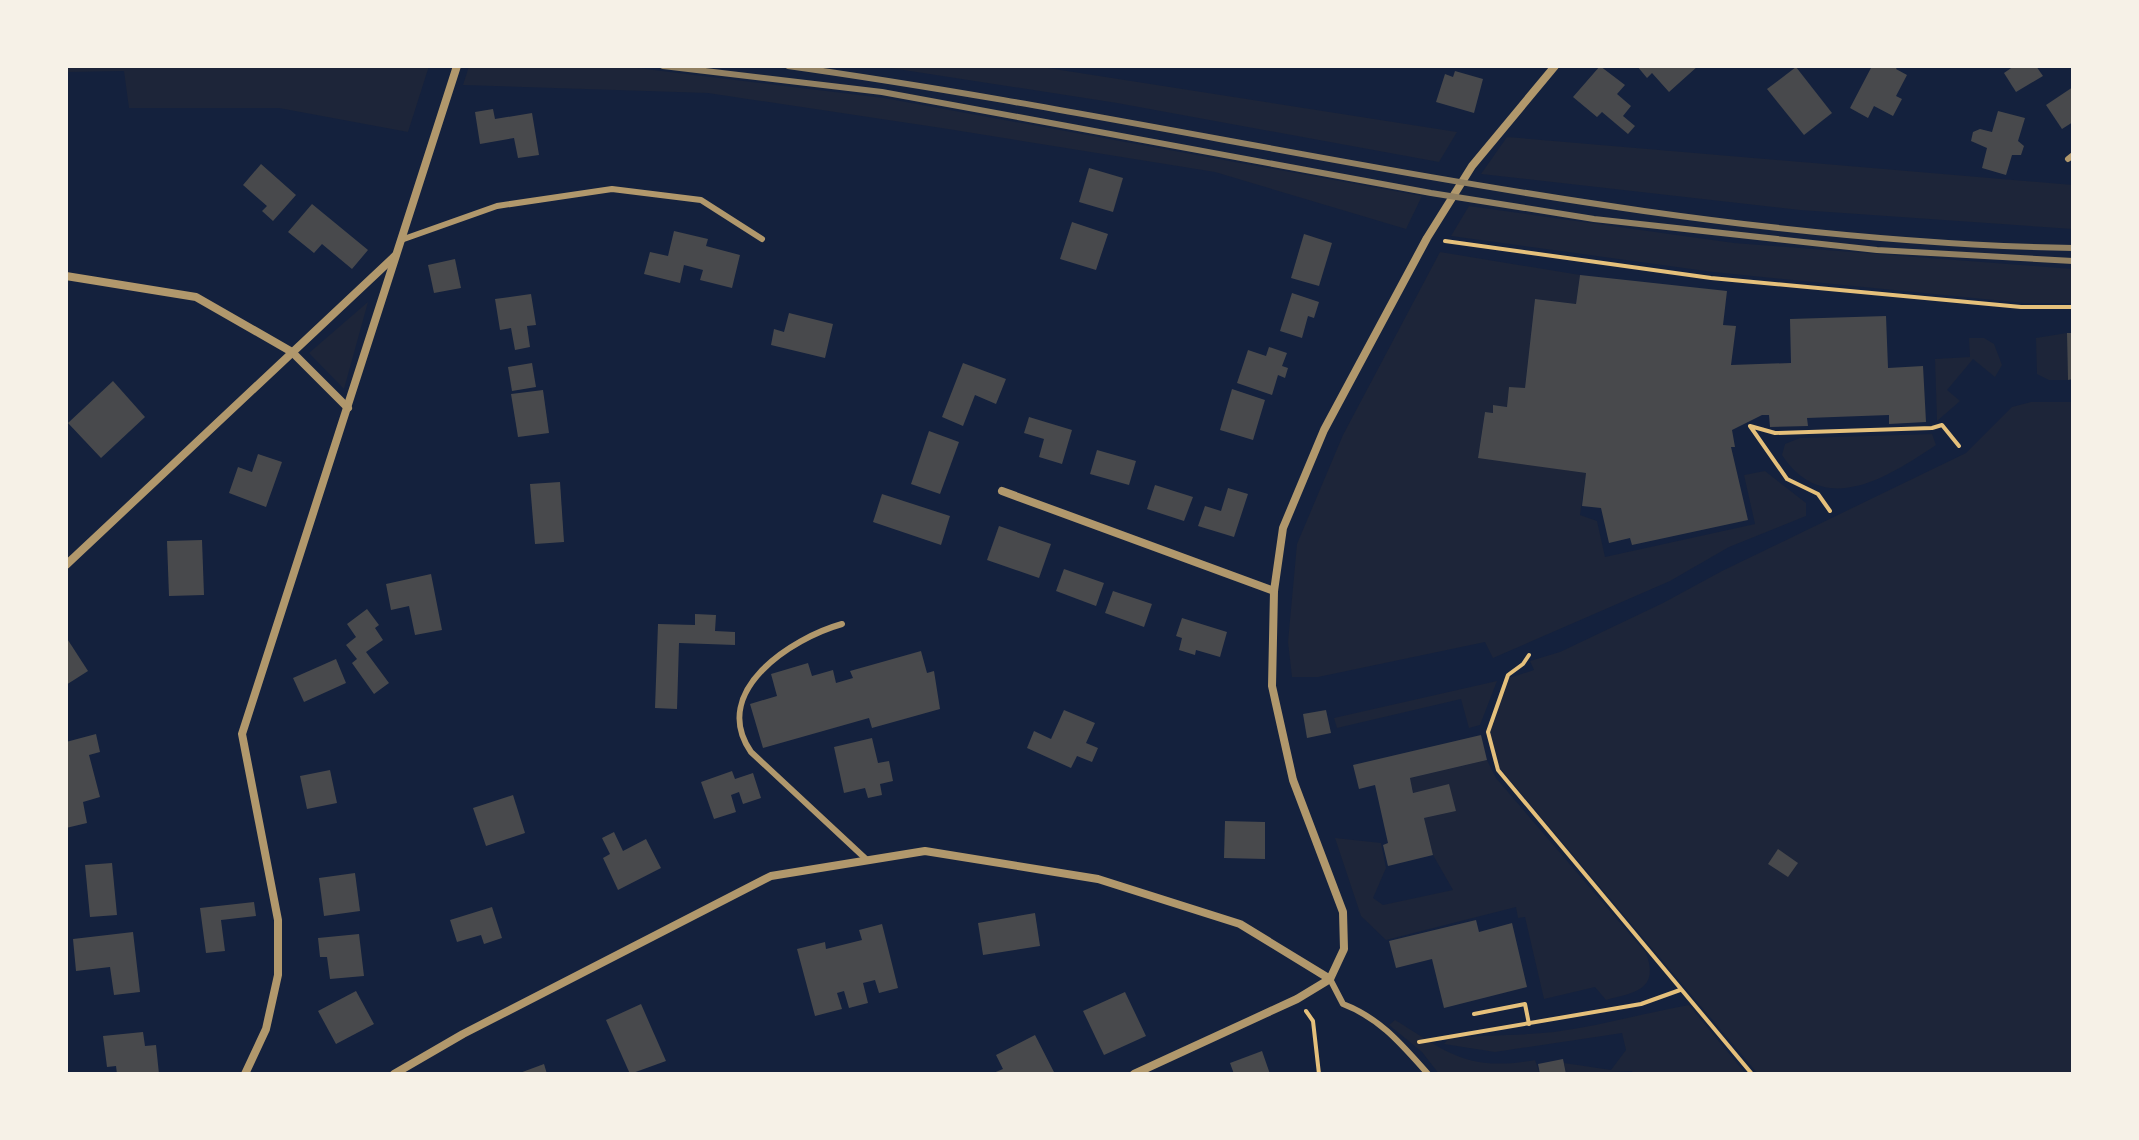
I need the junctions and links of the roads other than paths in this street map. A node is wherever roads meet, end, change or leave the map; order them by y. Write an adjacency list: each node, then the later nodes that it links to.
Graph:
1 (457, 66): 4 (street)
2 (1555, 66): 11 (street)
3 (762, 239): 4 (lane)
4 (401, 240): 5 (street)
5 (395, 256): 7 (street); 8 (street)
6 (66, 276): 7 (street)
7 (292, 352): 8 (street); 10 (street)
8 (348, 408): 15 (street)
9 (1002, 491): 11 (street)
10 (66, 565)
11 (1274, 591): 14 (street)
12 (842, 624): 13 (lane)
13 (867, 860): 14 (street); 16 (street)
14 (1330, 979): 17 (street); 18 (lane)
15 (245, 1074)
16 (394, 1074)
17 (1134, 1074)
18 (1428, 1074)

